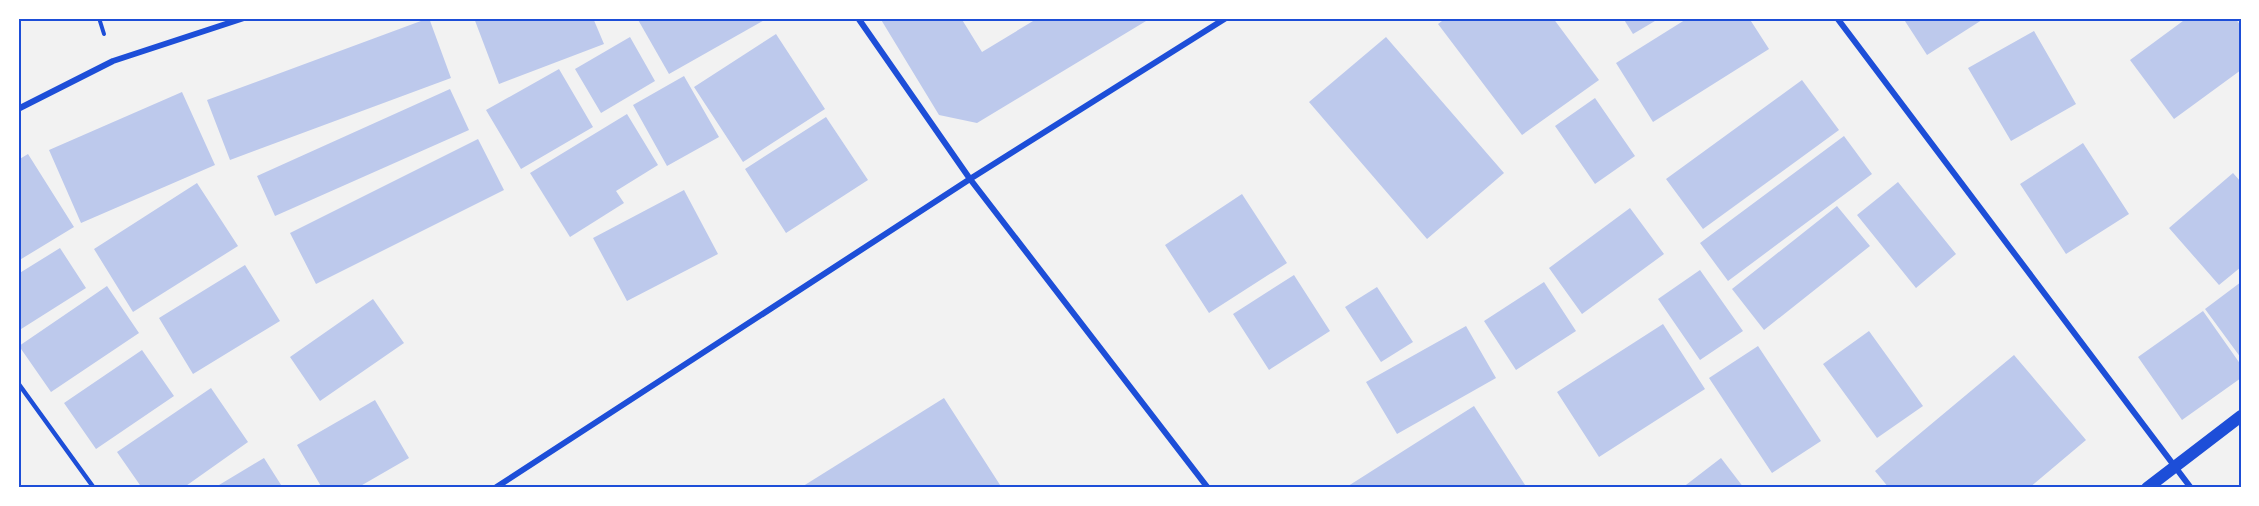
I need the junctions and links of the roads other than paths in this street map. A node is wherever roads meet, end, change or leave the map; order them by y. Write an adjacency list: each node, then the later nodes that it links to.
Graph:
1 (244, 18): 5 (street)
2 (858, 18): 6 (street)
3 (1226, 18): 6 (street)
4 (1837, 18): 9 (street)
5 (18, 109)
6 (970, 179): 11 (street); 12 (street)
7 (18, 383): 10 (lane)
8 (2241, 416): 9 (main road)
9 (2175, 466): 13 (main road); 14 (street)
10 (94, 488)
11 (495, 488)
12 (1208, 488)
13 (2147, 488)
14 (2191, 488)

